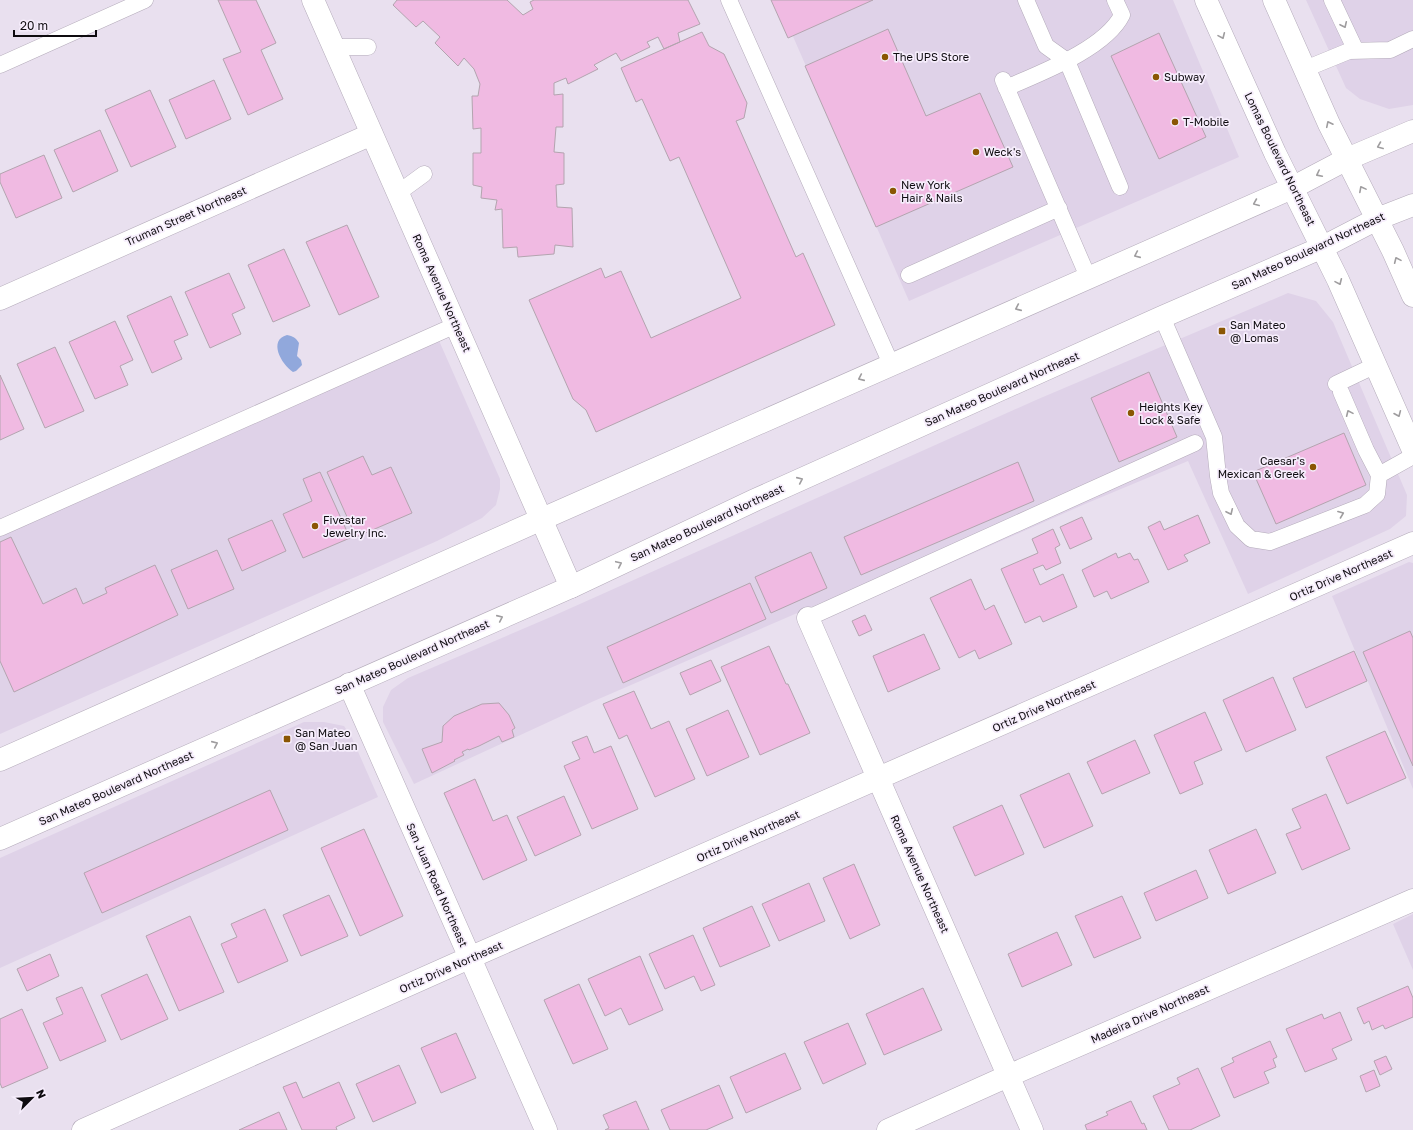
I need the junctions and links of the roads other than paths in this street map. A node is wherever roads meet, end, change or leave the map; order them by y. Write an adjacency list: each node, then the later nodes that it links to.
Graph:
1 (145, 0): 14 (lane)
2 (313, 0): 11 (street, Roma Avenue Northeast)
3 (729, 0): 33 (lane)
4 (1026, 0): 13 (lane)
5 (1115, 0): 13 (lane)
6 (1206, 0): 21 (street, Lomas Boulevard Northeast, one-way to 21)
7 (1274, 0): 15 (street)
8 (1332, 0): 12 (lane, one-way to 12)
9 (1413, 39): 12 (lane)
10 (368, 47): 11 (lane)
11 (334, 48): 17 (street, Roma Avenue Northeast)
12 (1356, 51): 15 (lane)
13 (1067, 61): 20 (lane); 24 (lane)
14 (0, 65)
15 (1305, 70): 18 (street, one-way to 15)
16 (1413, 131): 18 (street, one-way to 18)
17 (372, 134): 22 (street, Roma Avenue Northeast); 30 (street, Truman Street Northeast)
18 (1347, 159): 21 (street, one-way to 21); 25 (street, one-way to 18)
19 (424, 174): 22 (lane)
20 (1120, 187)
21 (1292, 188): 26 (street, Lomas Boulevard Northeast); 28 (street, one-way to 28)
22 (398, 193): 32 (street, Roma Avenue Northeast)
23 (1413, 205): 25 (street, San Mateo Boulevard Northeast)
24 (1059, 208): 27 (lane); 28 (lane)
25 (1378, 219): 26 (street, San Mateo Boulevard Northeast); 29 (street, one-way to 25)
26 (1323, 247): 31 (street, San Mateo Boulevard Northeast); 34 (street, Lomas Boulevard Northeast, one-way to 34)
27 (909, 275)
28 (1088, 277): 33 (street, one-way to 33)
29 (1413, 296)
30 (0, 299)
31 (1162, 317): 38 (lane, one-way to 38); 42 (street, San Mateo Boulevard Northeast, one-way to 31)
32 (456, 325): 39 (street, Roma Avenue Northeast); 40 (lane)
33 (891, 364): 39 (street, one-way to 39)
34 (1376, 365): 36 (street, Lomas Boulevard Northeast, one-way to 36); 38 (lane, one-way to 34)
35 (1195, 442): 43 (lane)
36 (1413, 450)
37 (1413, 456): 38 (lane)
38 (1379, 475)
39 (542, 519): 42 (street, Roma Avenue Northeast); 45 (street)
40 (0, 528)
41 (1413, 543): 46 (street, Ortiz Drive Northeast)
42 (571, 586): 44 (street, San Mateo Boulevard Northeast, one-way to 42)
43 (808, 618): 46 (street, Roma Avenue Northeast)
44 (349, 684): 47 (street, San Mateo Boulevard Northeast, one-way to 44); 49 (street, San Juan Road Northeast)
45 (1, 756)
46 (879, 779): 49 (street, Ortiz Drive Northeast); 50 (street, Roma Avenue Northeast)
47 (0, 839)
48 (1413, 900): 50 (street, Madeira Drive Northeast)
49 (470, 958): 51 (street, Ortiz Drive Northeast); 52 (street, San Juan Road Northeast)
50 (1008, 1076): 53 (street, Madeira Drive Northeast); 54 (street, Roma Avenue Northeast)
51 (83, 1130)
52 (546, 1130)
53 (888, 1130)
54 (1032, 1130)

